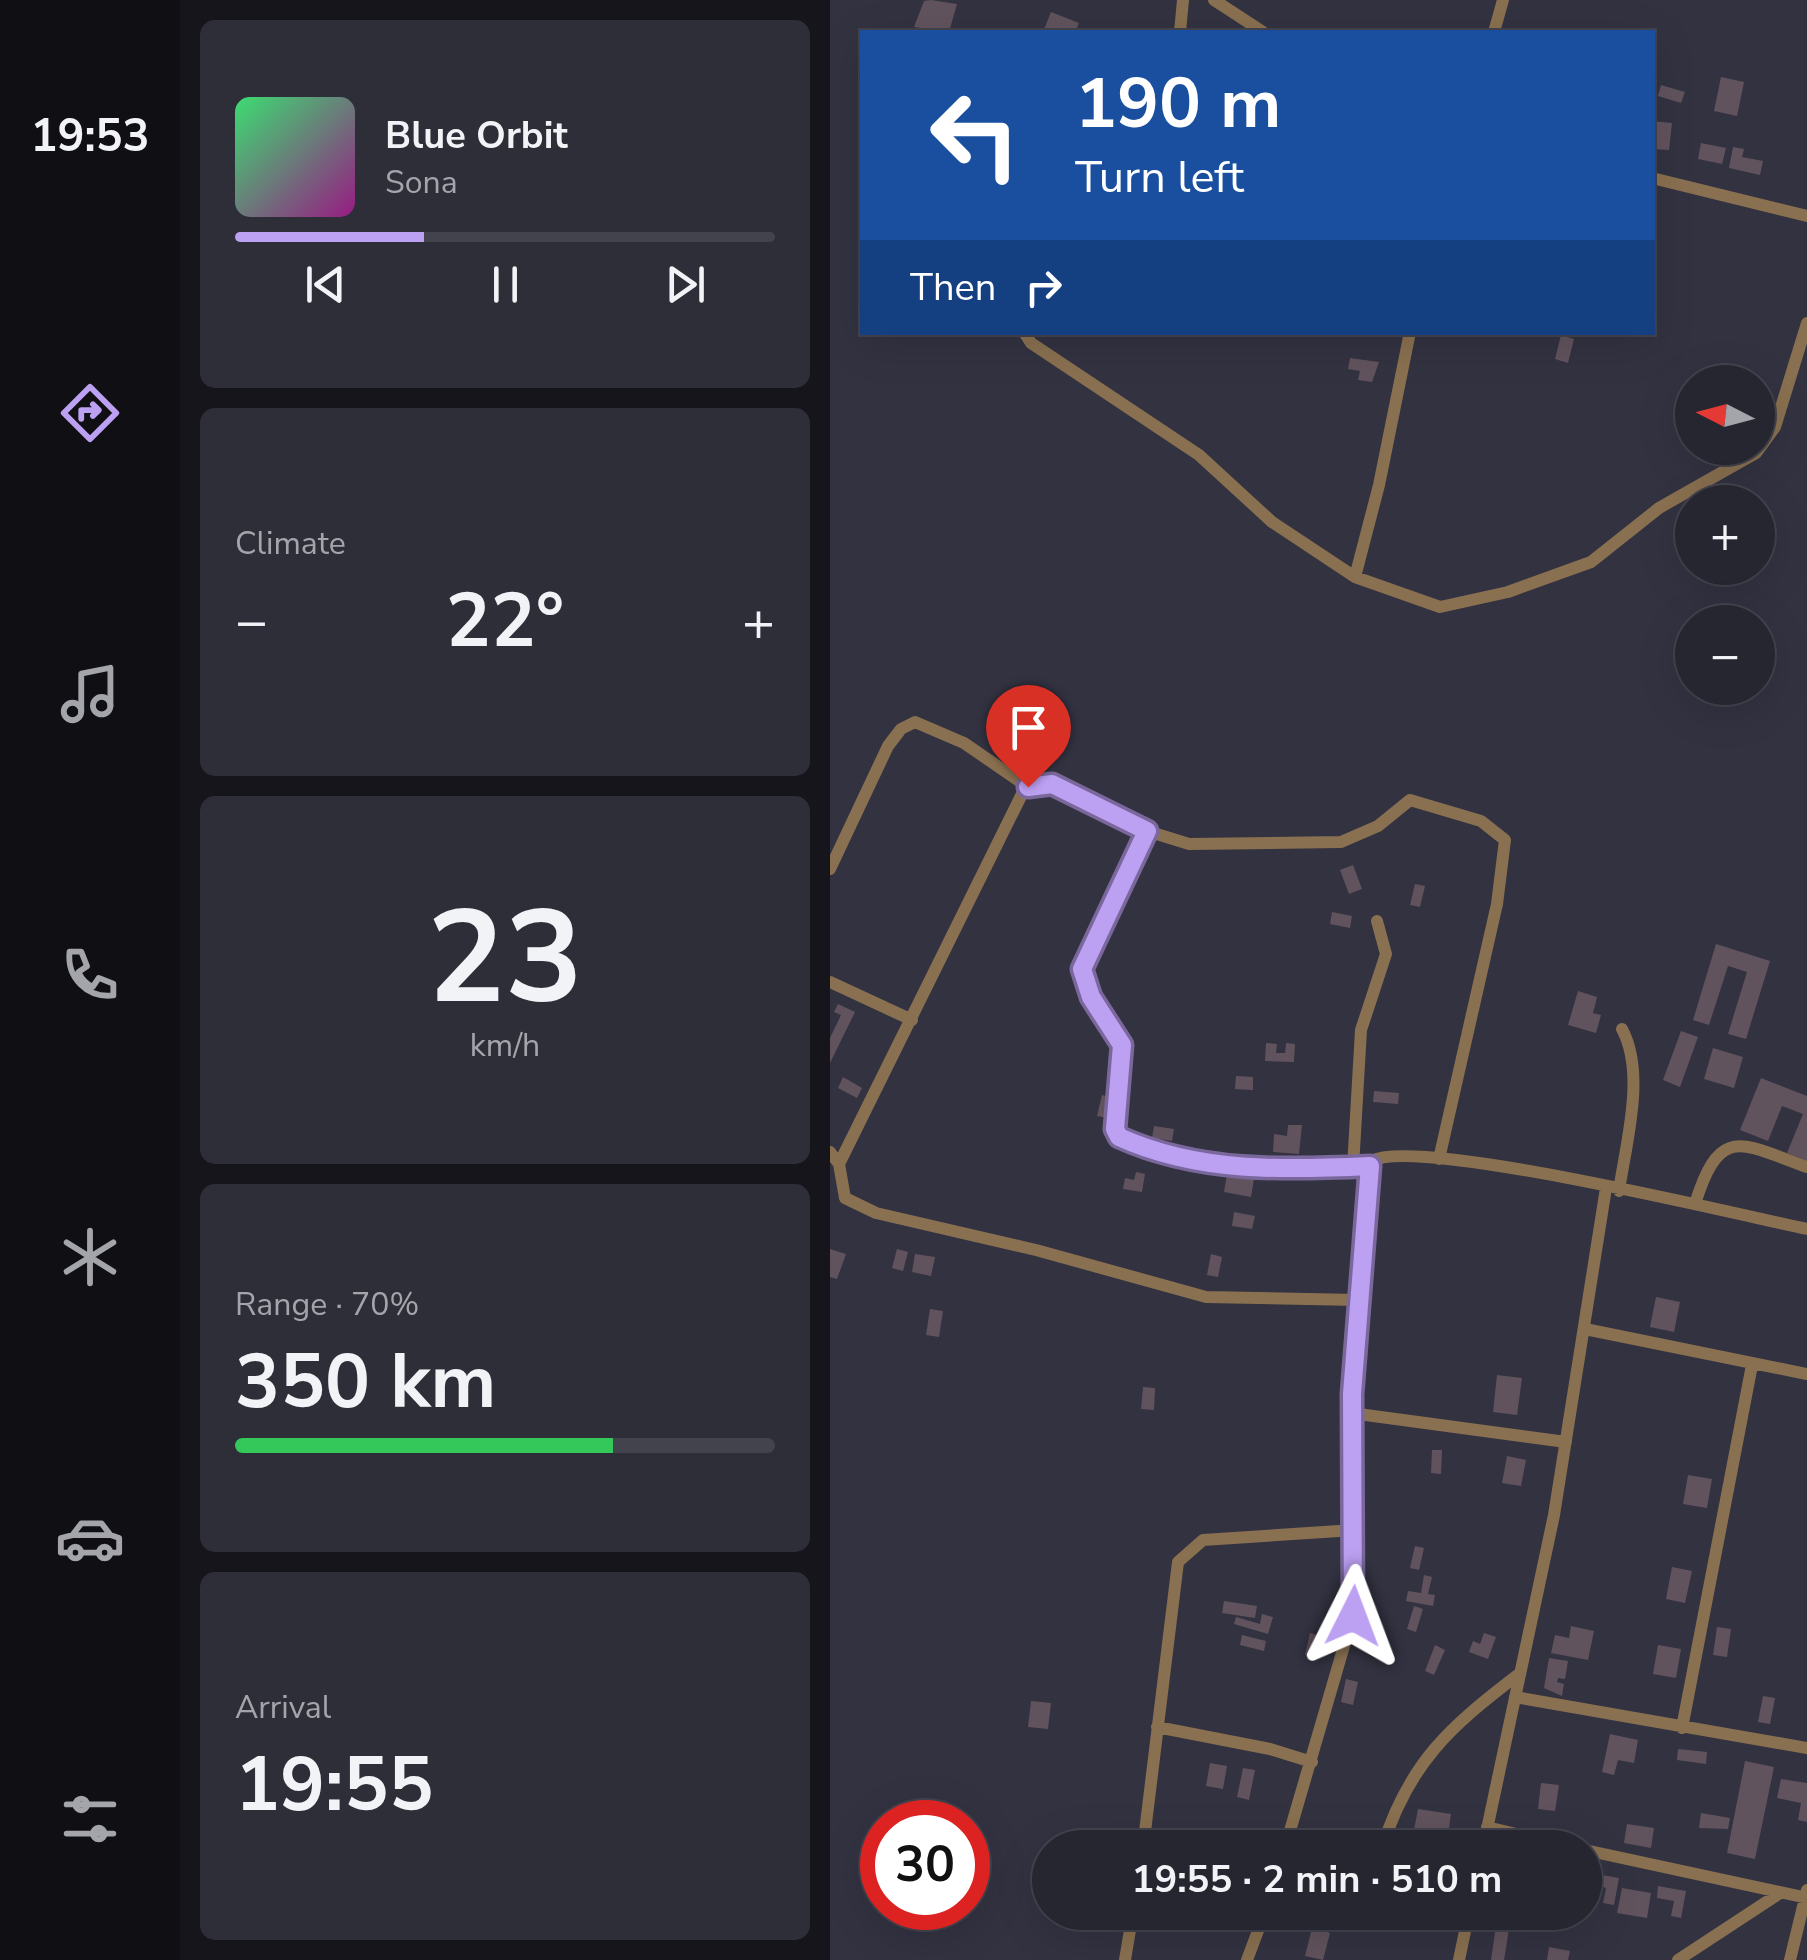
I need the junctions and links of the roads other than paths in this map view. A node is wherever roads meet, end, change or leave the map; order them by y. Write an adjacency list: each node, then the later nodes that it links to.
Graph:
1 (1184, 0): 4 (street)
2 (1214, 0): 5 (street)
3 (1503, 0): 6 (street)
4 (1180, 30)
5 (1260, 30)
6 (1495, 30)
7 (1655, 179): 8 (street)
8 (1807, 216)
9 (1807, 323): 12 (street)
10 (1026, 335): 12 (street)
11 (1409, 335): 12 (street)
12 (1355, 578)
13 (1028, 787): 14 (street); 15 (street); 18 (street)
14 (1147, 831): 21 (street); 24 (street)
15 (830, 869)
16 (1376, 921): 24 (street)
17 (830, 982): 18 (street)
18 (912, 1020): 22 (street)
19 (1622, 1029): 26 (street)
20 (830, 1152): 22 (street)
21 (1438, 1159): 23 (street); 26 (street)
22 (840, 1164): 29 (street)
23 (1370, 1166): 24 (street); 29 (street)
24 (1353, 1167)
25 (1807, 1167): 27 (street)
26 (1613, 1189): 27 (street); 30 (street)
27 (1694, 1204): 28 (street)
28 (1807, 1229)
29 (1357, 1300): 33 (street)
30 (1585, 1330): 31 (street); 34 (street)
31 (1752, 1364): 32 (street); 39 (street)
32 (1807, 1374)
33 (1351, 1413): 34 (street); 35 (street)
34 (1566, 1442): 36 (street)
35 (1354, 1530): 38 (street); 41 (street)
36 (1520, 1674): 37 (street); 45 (street)
37 (1515, 1697): 39 (street); 42 (street)
38 (1156, 1727): 41 (street); 43 (street)
39 (1682, 1728): 40 (street)
40 (1807, 1748)
41 (1312, 1762): 44 (street)
42 (1487, 1827): 46 (street); 47 (street)
43 (1145, 1830)
44 (1291, 1830)
45 (1391, 1830)
46 (1486, 1830)
47 (1499, 1830)
48 (1602, 1854): 49 (street)
49 (1780, 1892): 50 (street); 57 (street)
50 (1806, 1895): 58 (street)
51 (1130, 1930): 54 (street)
52 (1258, 1930): 55 (street)
53 (1465, 1930): 56 (street)
54 (1126, 1960)
55 (1247, 1960)
56 (1459, 1960)
57 (1678, 1960)
58 (1790, 1960)

